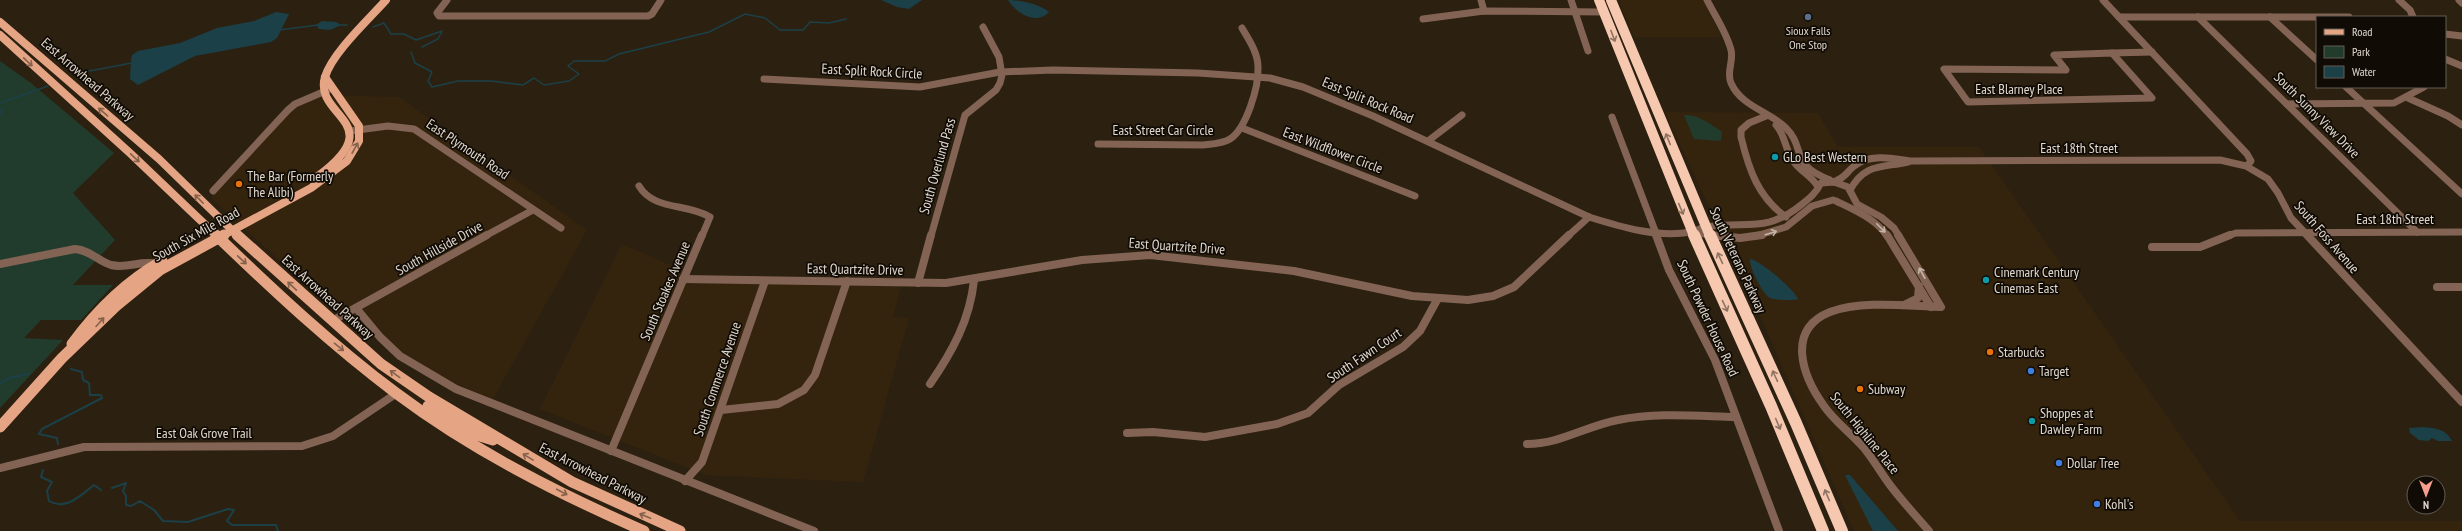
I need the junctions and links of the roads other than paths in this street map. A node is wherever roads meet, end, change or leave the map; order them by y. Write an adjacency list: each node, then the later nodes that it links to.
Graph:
1 (386, 0): 35 (main road)
2 (448, 0): 3 (street)
3 (661, 0)
4 (1481, 0): 13 (street)
5 (1571, 0): 14 (street)
6 (1599, 0): 15 (highway)
7 (1611, 0): 71 (highway, South Veterans Parkway, one-way to 7)
8 (1707, 0): 46 (street)
9 (2103, 0): 17 (street)
10 (2400, 0): 16 (street)
11 (2459, 0): 12 (street)
12 (2462, 2)
13 (1484, 11): 14 (street); 21 (street)
14 (1575, 11): 15 (street); 28 (street)
15 (1603, 12): 70 (highway, one-way to 70)
16 (2413, 16)
17 (2119, 17): 18 (street); 29 (street)
18 (2198, 17): 19 (street); 43 (street, South Sunny View Drive)
19 (2270, 17): 20 (street); 31 (street)
20 (2316, 17)
21 (1423, 19)
22 (0, 22): 68 (main road, East Arrowhead Parkway, one-way to 22)
23 (983, 27): 34 (street, South Overlund Pass)
24 (1242, 28): 36 (street)
25 (2446, 34): 27 (street)
26 (0, 35): 75 (main road, East Arrowhead Parkway, one-way to 75)
27 (2462, 36)
28 (1588, 51)
29 (2152, 52): 30 (street, East Blarney Place); 55 (street)
30 (2112, 53): 30 (street, East Blarney Place)
31 (2316, 59)
32 (2446, 59): 33 (street)
33 (2462, 66)
34 (1000, 72): 36 (street, East Split Rock Road); 37 (street, East Split Rock Circle); 83 (street, South Overlund Pass)
35 (325, 77): 38 (main road); 41 (main road)
36 (1258, 77): 49 (street); 52 (street, East Split Rock Road)
37 (764, 80)
38 (334, 88): 41 (street); 50 (main road)
39 (2347, 88): 44 (street)
40 (2423, 88): 42 (street)
41 (324, 92): 51 (main road); 59 (street)
42 (2408, 98): 44 (street); 48 (street)
43 (2286, 104): 44 (street); 72 (street, South Sunny View Drive)
44 (2364, 104): 61 (street)
45 (1462, 114): 52 (street)
46 (1767, 116): 56 (street); 58 (street); 65 (street)
47 (1612, 117): 69 (street, South Powder House Road)
48 (2462, 125)
49 (1242, 128): 53 (street, East Street Car Circle); 62 (street, East Wildflower Circle)
50 (360, 129): 51 (street, East Plymouth Road); 64 (street, East Plymouth Road); 68 (main road, South Six Mile Road, one-way to 50)
51 (350, 131): 68 (main road, South Six Mile Road)
52 (1428, 141): 66 (street, East Split Rock Road)
53 (1098, 144)
54 (1911, 161): 55 (street, East 18th Street); 56 (street, East 18th Street); 60 (street, East 18th Street)
55 (2247, 166): 74 (street, South Foss Avenue)
56 (1834, 181): 58 (street, East 18th Street); 60 (street)
57 (639, 186): 79 (street, South Stoakes Avenue)
58 (1818, 188): 63 (street); 65 (street, East 18th Street)
59 (212, 191)
60 (1851, 193): 63 (street); 90 (street, South Highline Place, one-way to 60)
61 (2462, 194)
62 (1415, 196)
63 (1835, 200): 71 (street, one-way to 63); 84 (street, one-way to 84)
64 (533, 210): 67 (street, East Plymouth Road); 91 (street, South Hillside Drive)
65 (1786, 216): 71 (street, East 18th Street)
66 (1589, 217): 69 (street, East Split Rock Road); 88 (street, East Quartzite Drive)
67 (561, 228)
68 (230, 229): 75 (main road, South Six Mile Road); 92 (main road, East Arrowhead Parkway, one-way to 68)
69 (1655, 232): 70 (street, East Split Rock Road); 98 (street, South Powder House Road)
70 (1691, 232): 71 (street, East Split Rock Road); 110 (highway, one-way to 110)
71 (1707, 232): 111 (highway, South Veterans Parkway, one-way to 71)
72 (2417, 232): 73 (street, East 18th Street); 74 (street, East 18th Street)
73 (2462, 232)
74 (2304, 233): 76 (street, East 18th Street); 96 (street, South Foss Avenue)
75 (216, 236): 78 (main road, South Six Mile Road); 87 (main road, East Arrowhead Parkway, one-way to 87); 93 (main road, South Six Mile Road, one-way to 75)
76 (2152, 247)
77 (0, 264): 78 (street)
78 (157, 264): 93 (main road, South Six Mile Road)
79 (683, 279): 81 (street, East Quartzite Drive); 103 (street, South Stoakes Avenue)
80 (974, 280): 83 (street, East Quartzite Drive); 88 (street, East Quartzite Drive); 94 (street)
81 (765, 281): 82 (street, East Quartzite Drive); 97 (street, South Commerce Avenue)
82 (847, 281): 83 (street, East Quartzite Drive); 97 (street)
83 (918, 283)
84 (1918, 283): 89 (street); 90 (street)
85 (2437, 287): 86 (street)
86 (2462, 287)
87 (280, 295): 92 (main road); 95 (main road, East Arrowhead Parkway, one-way to 95)
88 (1437, 300): 100 (street, South Fawn Court)
89 (1891, 307): 90 (street, South Highline Place); 112 (street, South Highline Place)
90 (1931, 307)
91 (356, 308): 92 (street, South Hillside Drive); 103 (street, East Arrowhead Parkway)
92 (332, 322): 101 (main road, East Arrowhead Parkway, one-way to 92)
93 (62, 358): 99 (main road, South Six Mile Road)
94 (930, 384)
95 (396, 393): 101 (main road); 104 (street, East Oak Grove Trail); 106 (main road, East Arrowhead Parkway, one-way to 106)
96 (2462, 402)
97 (721, 410): 105 (street, South Commerce Avenue)
98 (1736, 417): 102 (street); 109 (street, South Powder House Road)
99 (0, 427)
100 (1128, 433)
101 (503, 442): 107 (main road, East Arrowhead Parkway, one-way to 101)
102 (1527, 444)
103 (611, 451): 105 (street, East Arrowhead Parkway)
104 (0, 468)
105 (685, 480): 108 (street, East Arrowhead Parkway)
106 (644, 531)
107 (680, 531)
108 (814, 531)
109 (1779, 531)
110 (1823, 531)
111 (1842, 531)
112 (1929, 531)

